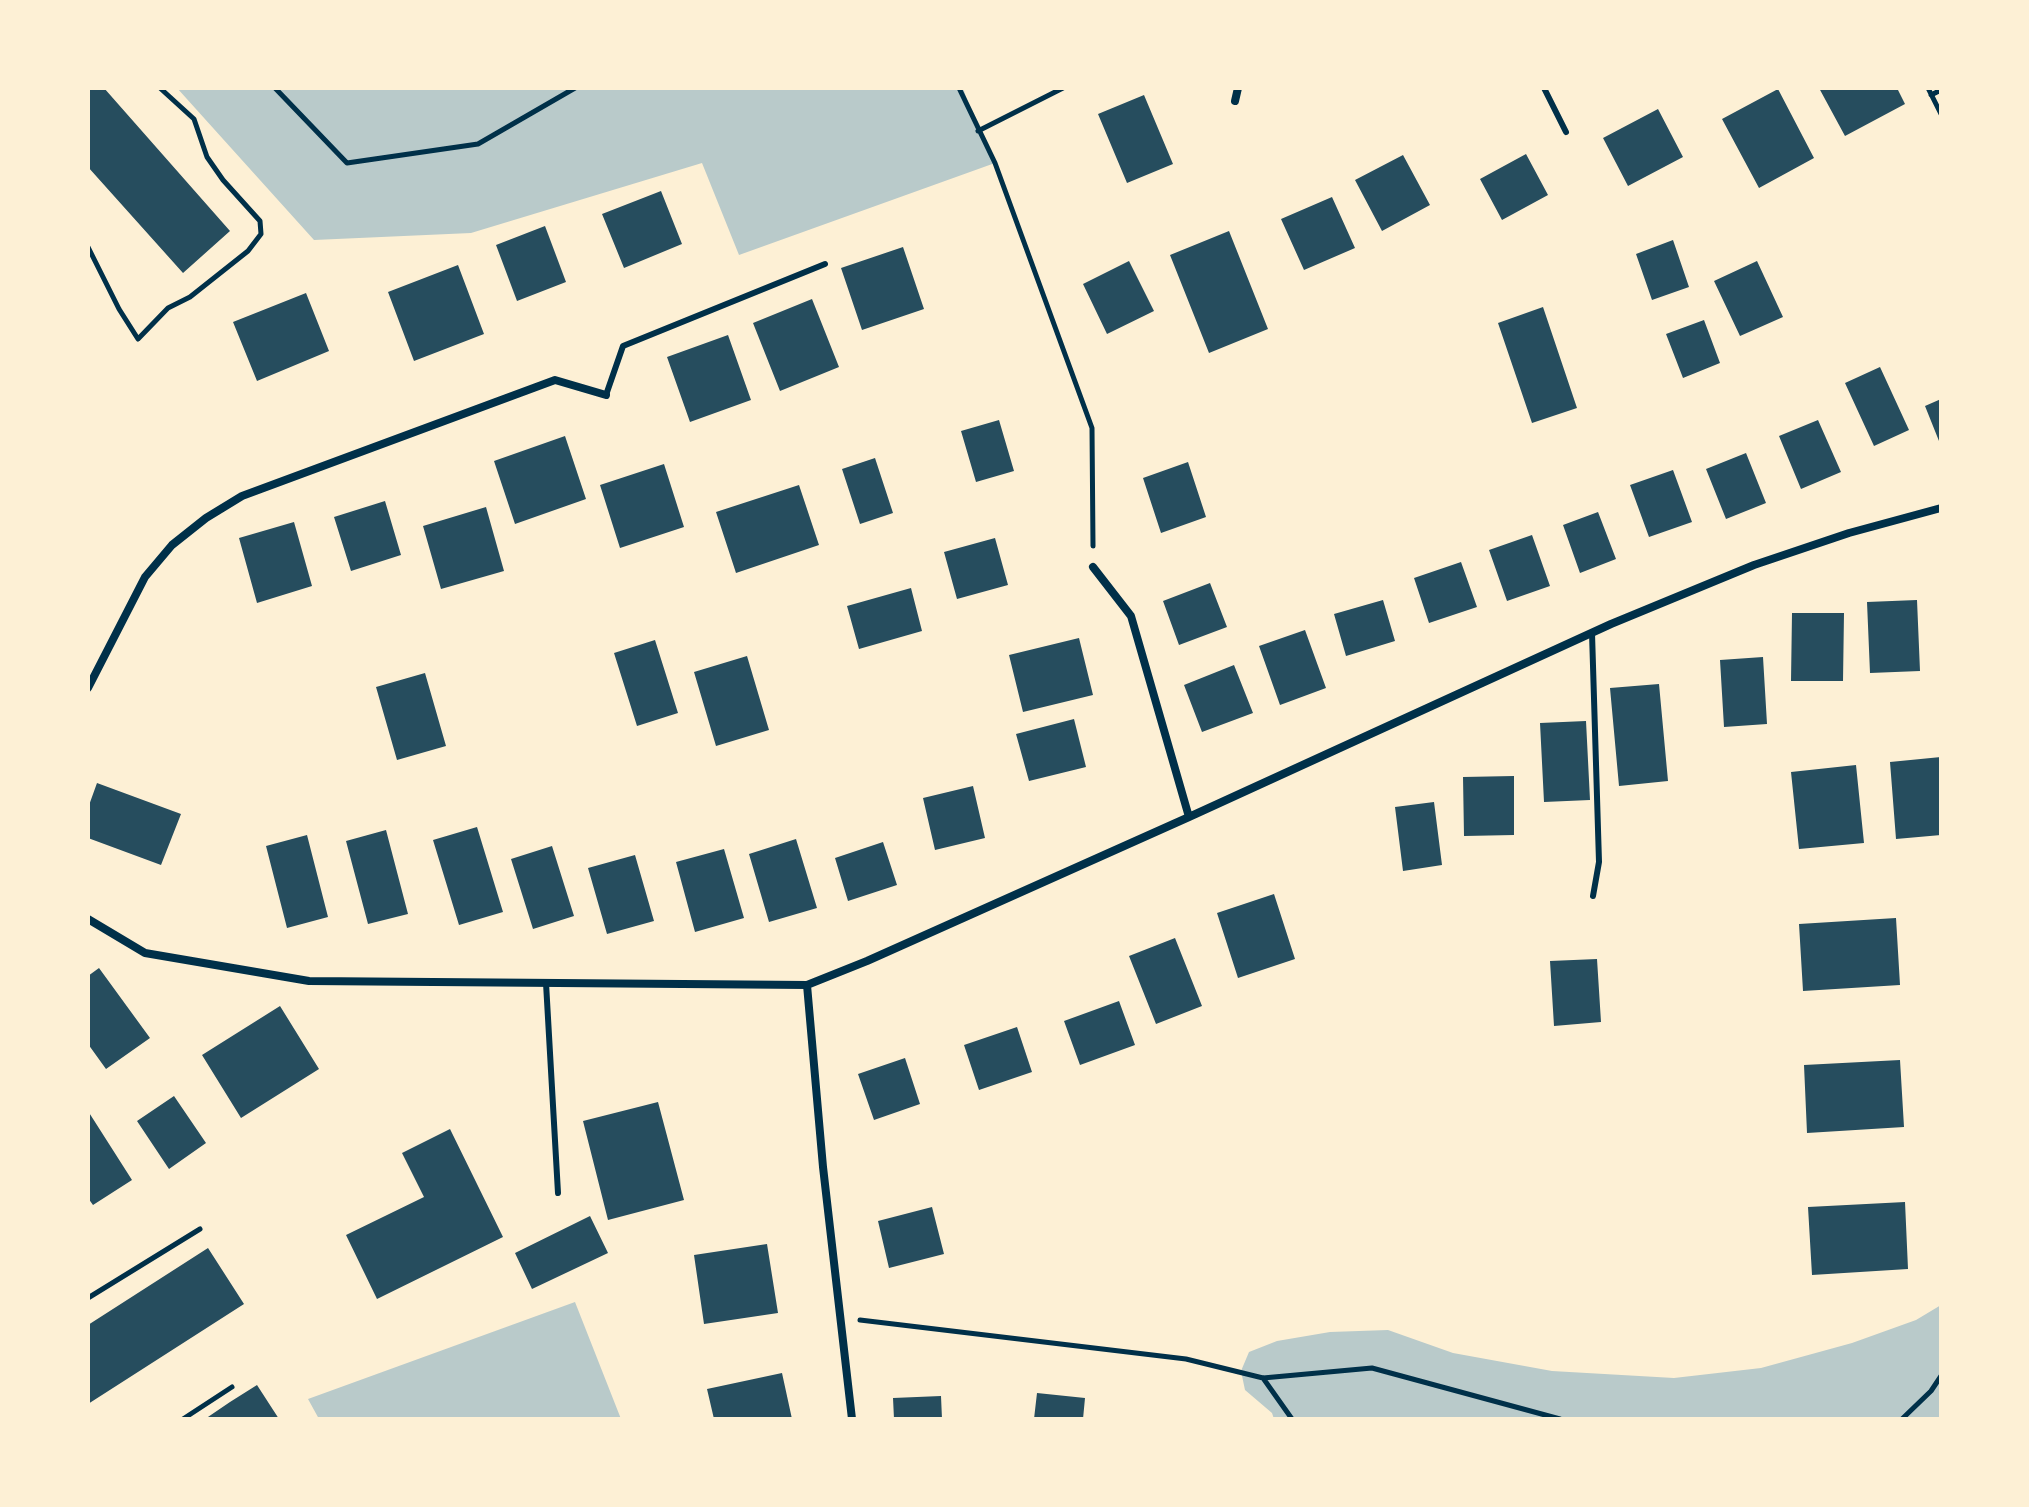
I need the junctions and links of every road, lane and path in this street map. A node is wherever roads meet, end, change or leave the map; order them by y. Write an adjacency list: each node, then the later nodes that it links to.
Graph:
1 (160, 88): 15 (path)
2 (275, 88): 3 (path)
3 (575, 88)
4 (959, 88): 13 (path)
5 (1063, 88): 13 (path)
6 (1238, 88): 11 (street)
7 (1544, 88): 14 (lane)
8 (1928, 88): 10 (path)
9 (1941, 90): 10 (path)
10 (1931, 95): 12 (path)
11 (1235, 101)
12 (1941, 114)
13 (978, 131): 19 (path)
14 (1566, 132)
15 (88, 247)
16 (825, 264): 17 (lane)
17 (606, 395): 21 (street)
18 (1941, 508): 20 (street)
19 (1093, 567): 22 (street)
20 (1592, 633): 22 (street); 23 (lane)
21 (88, 688)
22 (1189, 817): 26 (street)
23 (1593, 896)
24 (88, 919): 25 (street)
25 (546, 983): 26 (street); 27 (lane)
26 (807, 985): 30 (street)
27 (558, 1193)
28 (200, 1229): 29 (path)
29 (88, 1298)
30 (839, 1318): 32 (path); 35 (street)
31 (1941, 1376): 38 (path)
32 (1263, 1378): 36 (path); 37 (path)
33 (232, 1387): 34 (path)
34 (183, 1419)
35 (852, 1419)
36 (1292, 1419)
37 (1560, 1419)
38 (1902, 1419)

